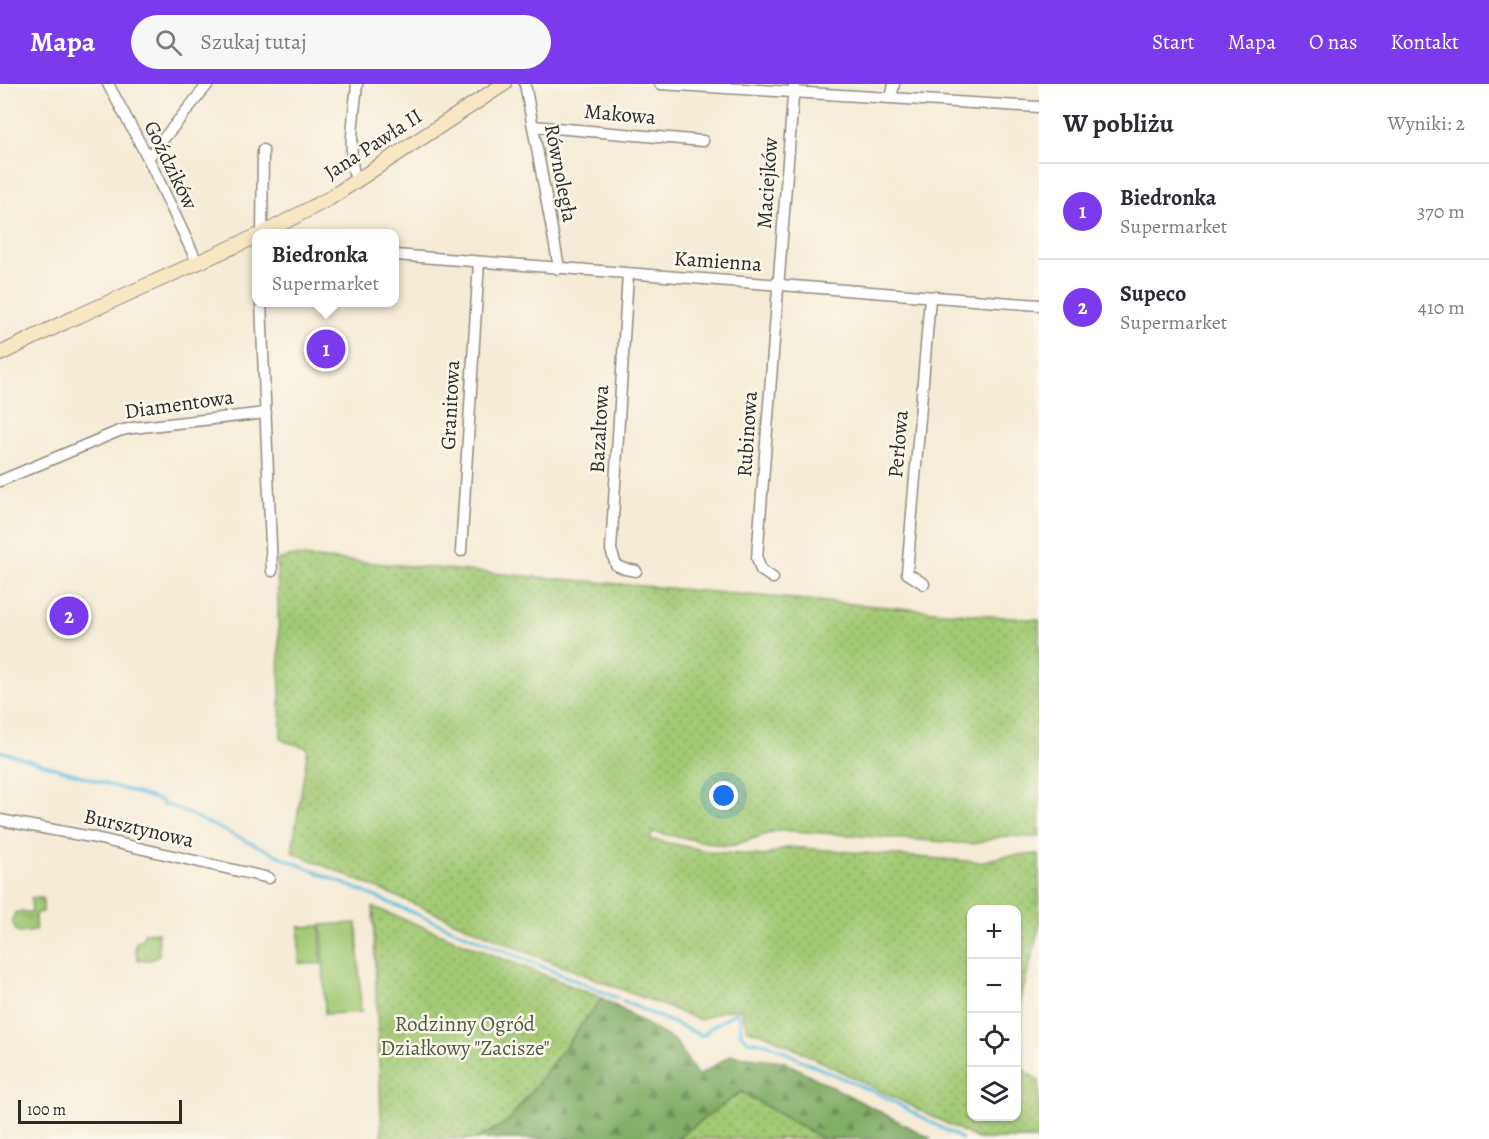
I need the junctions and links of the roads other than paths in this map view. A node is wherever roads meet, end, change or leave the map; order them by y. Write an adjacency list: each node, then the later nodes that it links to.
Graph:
1 (108, 84): 14 (street, Goździków)
2 (208, 84): 14 (street)
3 (357, 84): 15 (street)
4 (504, 84): 15 (street, Jana Pawła II)
5 (525, 84): 11 (street, Równoległa)
6 (660, 84): 8 (street)
7 (894, 84): 9 (street)
8 (794, 88): 9 (street); 24 (street, Maciejków)
9 (891, 98): 10 (street)
10 (1039, 108)
11 (533, 126): 12 (street, Makowa); 22 (street, Równoległa)
12 (703, 141)
13 (263, 150): 16 (street)
14 (148, 158): 21 (street, Goździków)
15 (357, 180): 17 (street, Jana Pawła II)
16 (262, 229)
17 (271, 229)
18 (252, 238): 21 (street)
19 (399, 255): 20 (street, Kamienna)
20 (479, 262): 22 (street, Kamienna); 31 (street, Granitowa)
21 (198, 264): 28 (street)
22 (558, 269): 23 (street, Kamienna)
23 (628, 274): 24 (street, Kamienna); 32 (street, Bazaltowa)
24 (779, 285): 25 (street, Kamienna); 34 (street, Rubinowa)
25 (930, 298): 26 (street, Kamienna); 35 (street, Perłowa)
26 (1039, 305)
27 (261, 307): 29 (street)
28 (0, 354)
29 (266, 413): 30 (street, Diamentowa); 33 (street)
30 (0, 482)
31 (461, 550)
32 (636, 570)
33 (272, 571)
34 (773, 578)
35 (924, 584)
36 (0, 820): 37 (street, Bursztynowa)
37 (269, 878)

